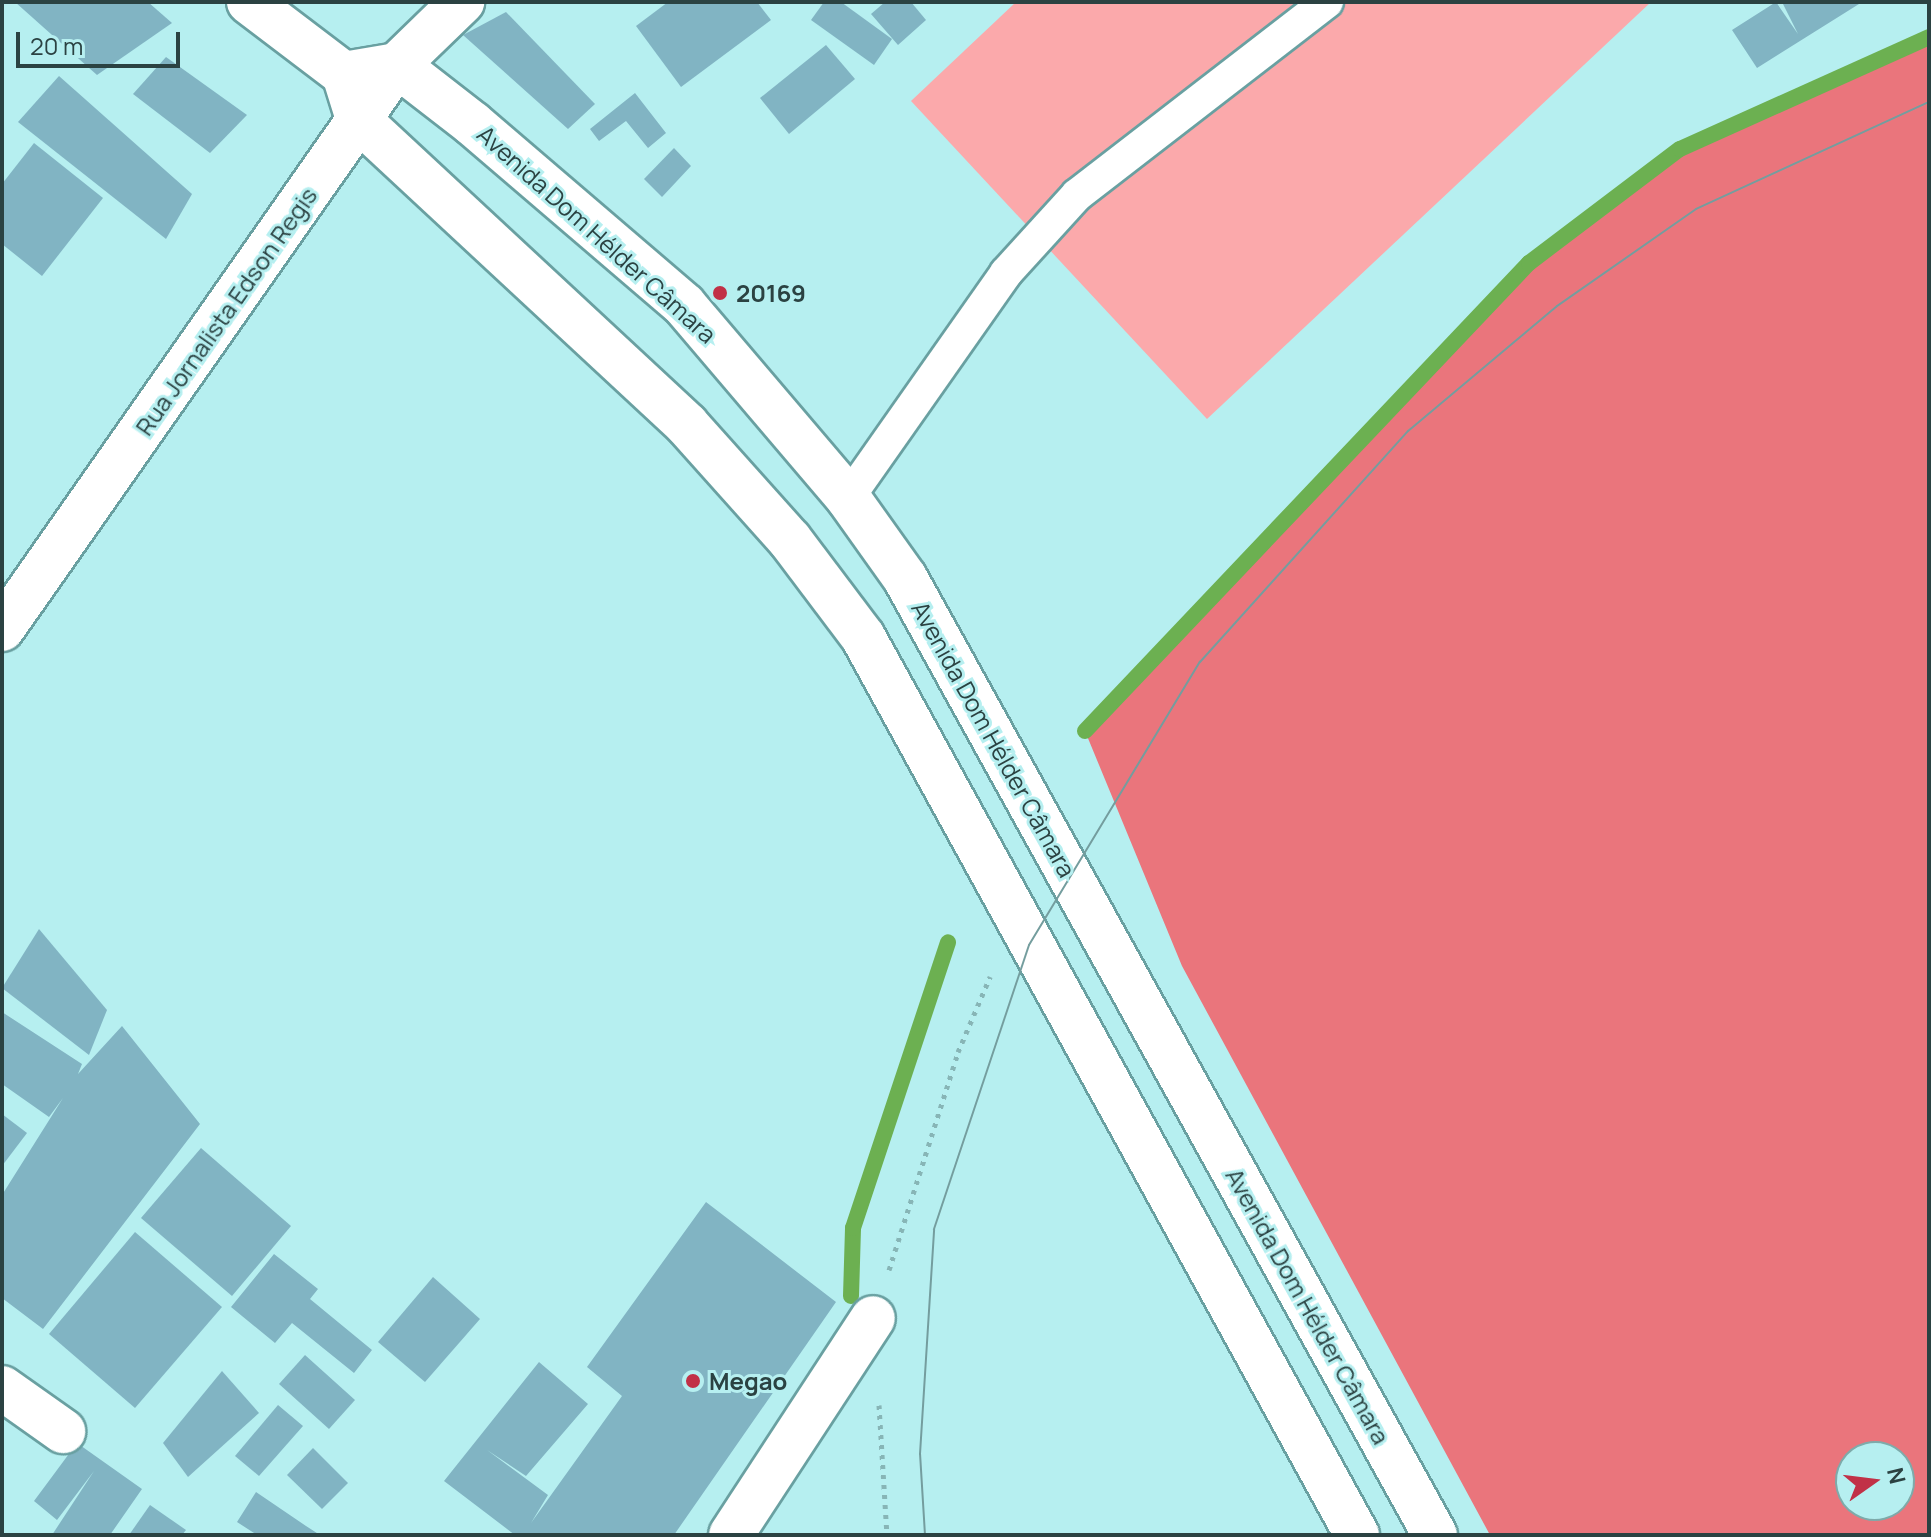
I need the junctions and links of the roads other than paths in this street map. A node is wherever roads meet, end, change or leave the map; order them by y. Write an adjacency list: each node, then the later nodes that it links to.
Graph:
1 (249, 2): 5 (main road)
2 (462, 2): 4 (main road, Rua Jornalista Edson Regis)
3 (1327, 2): 7 (lane)
4 (397, 65): 5 (main road); 6 (main road, Rua Jornalista Edson Regis); 7 (main road, Avenida Dom Hélder Câmara)
5 (344, 74): 6 (main road)
6 (358, 119): 8 (main road, Rua Jornalista Edson Regis); 13 (main road)
7 (848, 498): 14 (main road, Avenida Dom Hélder Câmara)
8 (2, 629)
9 (873, 1318): 12 (main road)
10 (2, 1388): 11 (main road)
11 (63, 1431)
12 (731, 1535)
13 (1357, 1535)
14 (1435, 1535)

